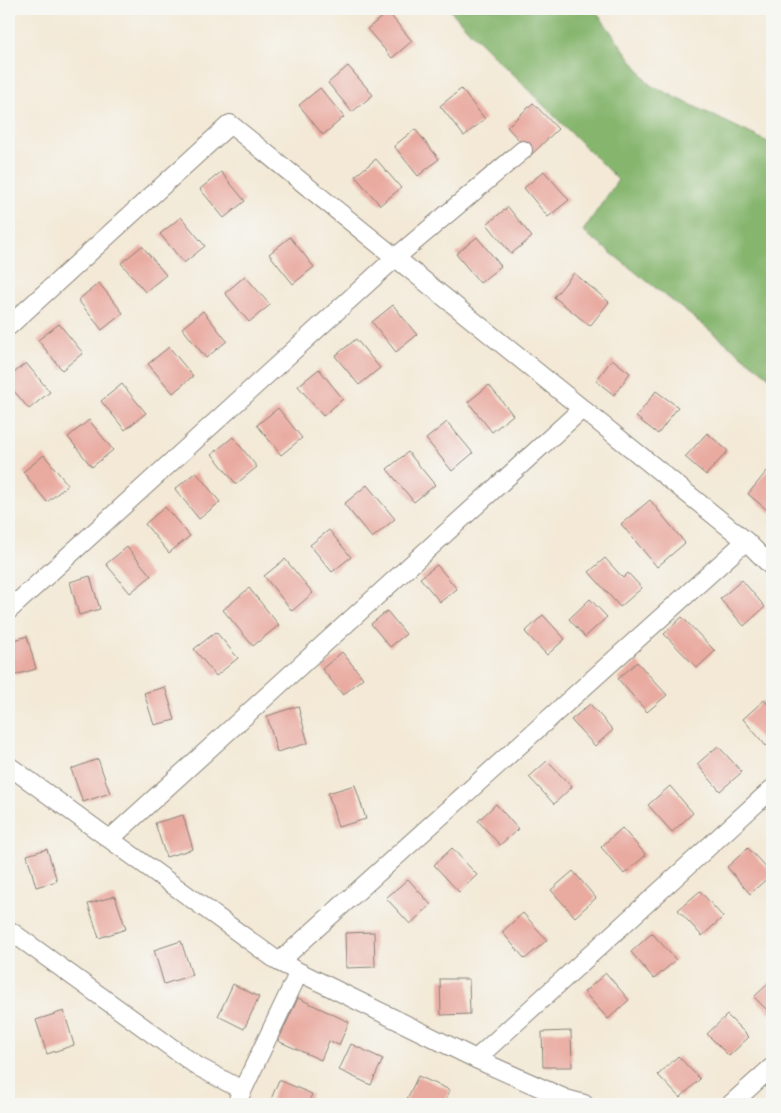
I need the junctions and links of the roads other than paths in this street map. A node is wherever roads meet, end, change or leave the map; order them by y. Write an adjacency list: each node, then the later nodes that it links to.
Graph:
1 (523, 150): 2 (street)
2 (395, 258): 3 (street); 4 (street); 7 (street)
3 (9, 326)
4 (582, 409): 5 (street); 10 (street)
5 (746, 541): 6 (street); 12 (street)
6 (772, 567)
7 (9, 610)
8 (9, 766): 10 (street)
9 (772, 789): 14 (street)
10 (110, 839): 12 (street)
11 (9, 930): 16 (street)
12 (280, 962): 13 (street)
13 (299, 972): 14 (street); 16 (street)
14 (476, 1058): 17 (street)
15 (772, 1068): 18 (street)
16 (239, 1097)
17 (584, 1104)
18 (731, 1104)

